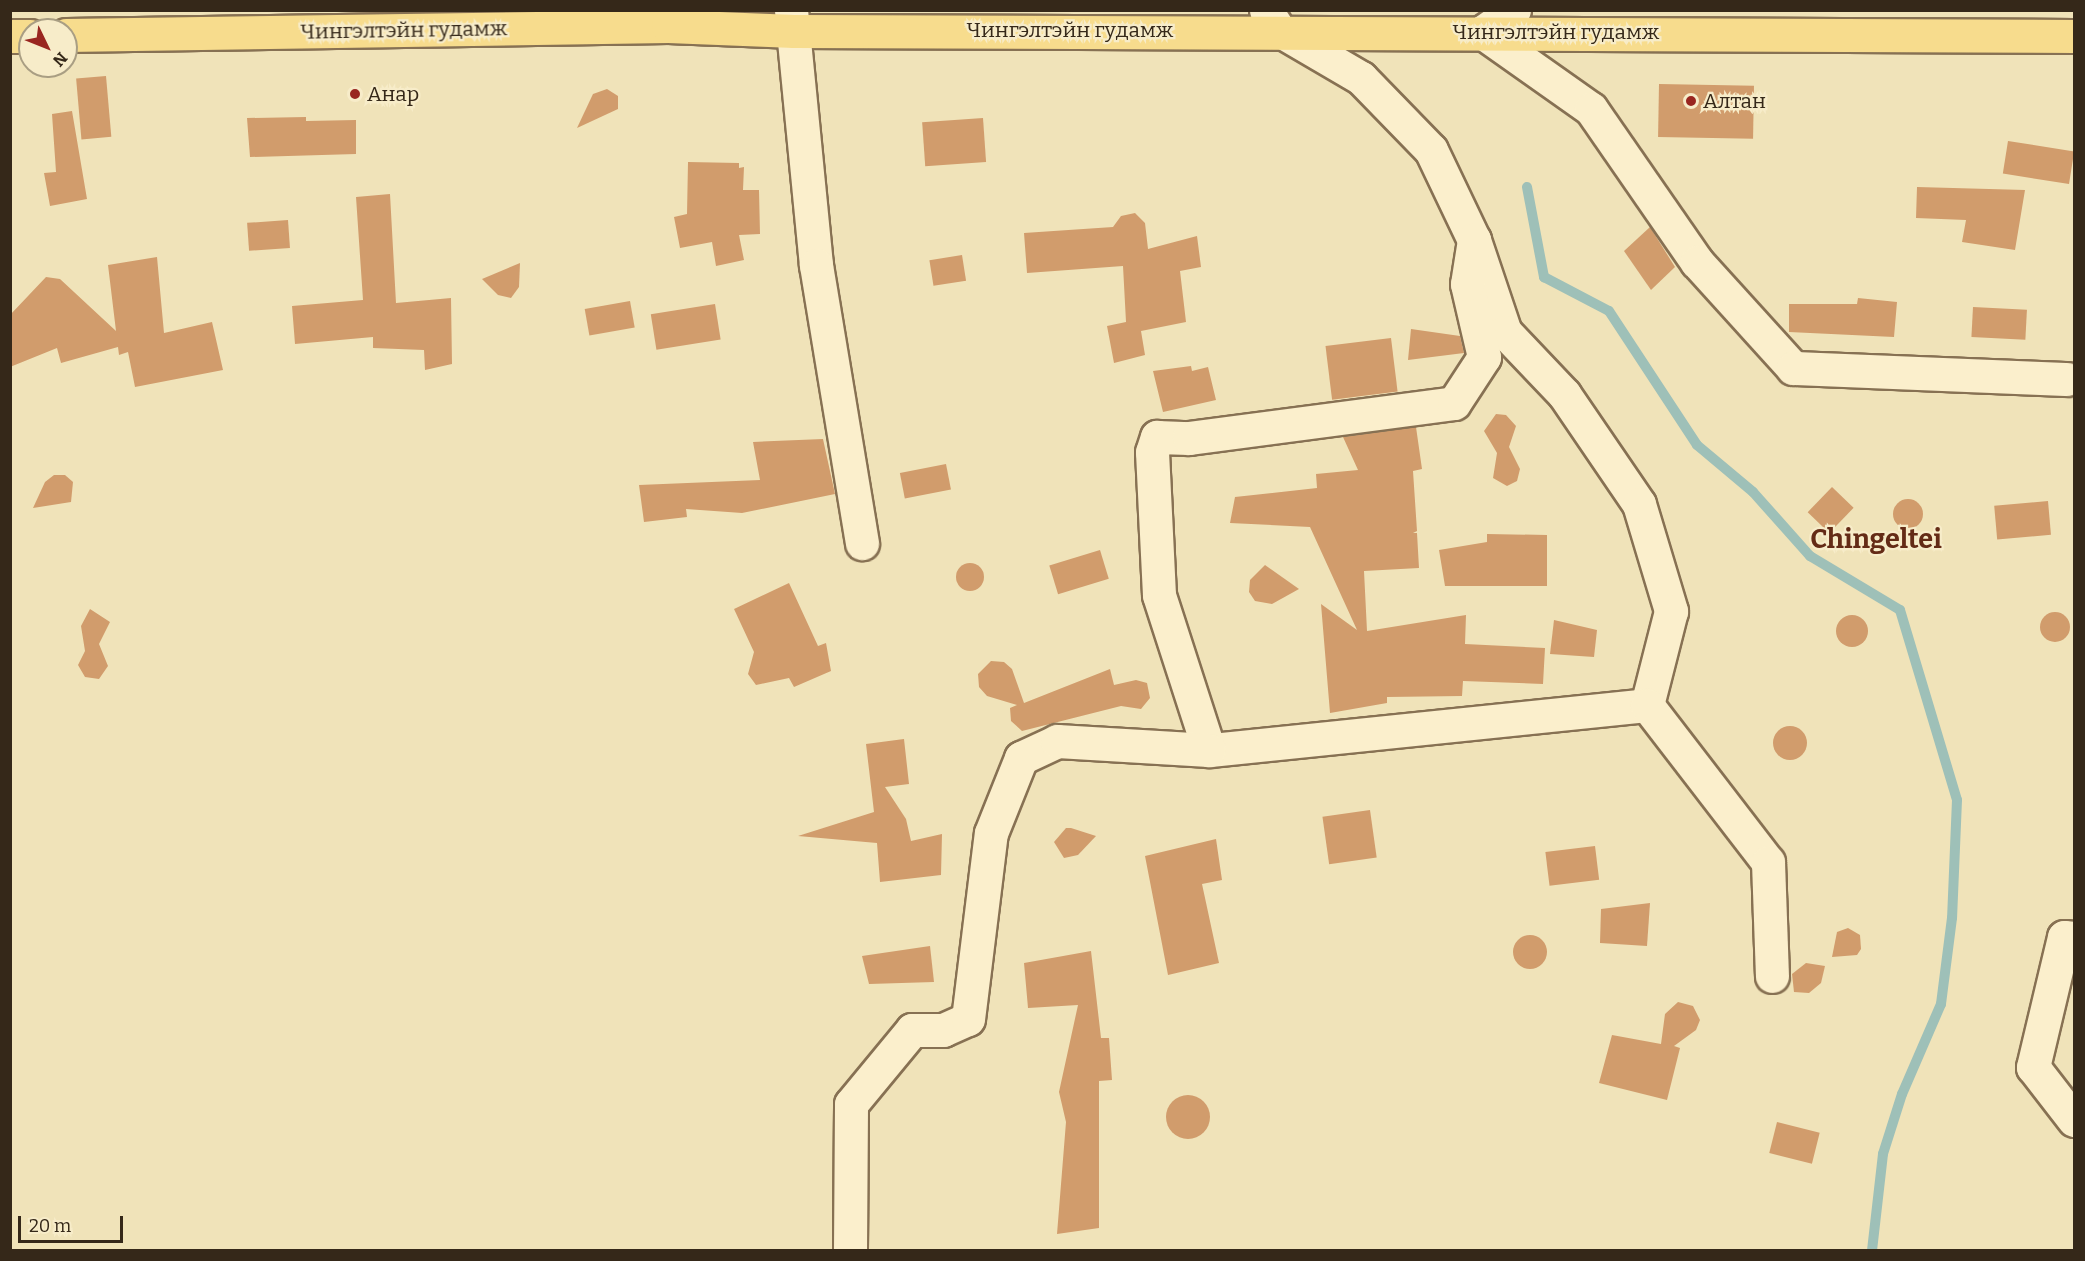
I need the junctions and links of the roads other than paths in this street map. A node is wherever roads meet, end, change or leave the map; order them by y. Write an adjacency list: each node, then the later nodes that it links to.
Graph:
1 (1514, 10): 4 (street)
2 (1272, 20): 3 (main road, Чингэлтэйн гудамж); 4 (main road, Чингэлтэйн гудамж); 7 (street)
3 (793, 21): 5 (main road, Чингэлтэйн гудамж); 9 (street)
4 (1482, 32): 6 (main road, Чингэлтэйн гудамж); 8 (street)
5 (78, 35)
6 (2074, 36)
7 (1474, 240): 10 (street); 11 (street)
8 (2067, 379)
9 (862, 543)
10 (1647, 705): 11 (street); 13 (street)
11 (1209, 750): 15 (street)
12 (2074, 938): 14 (street)
13 (1772, 976)
14 (2074, 1120)
15 (850, 1251)

